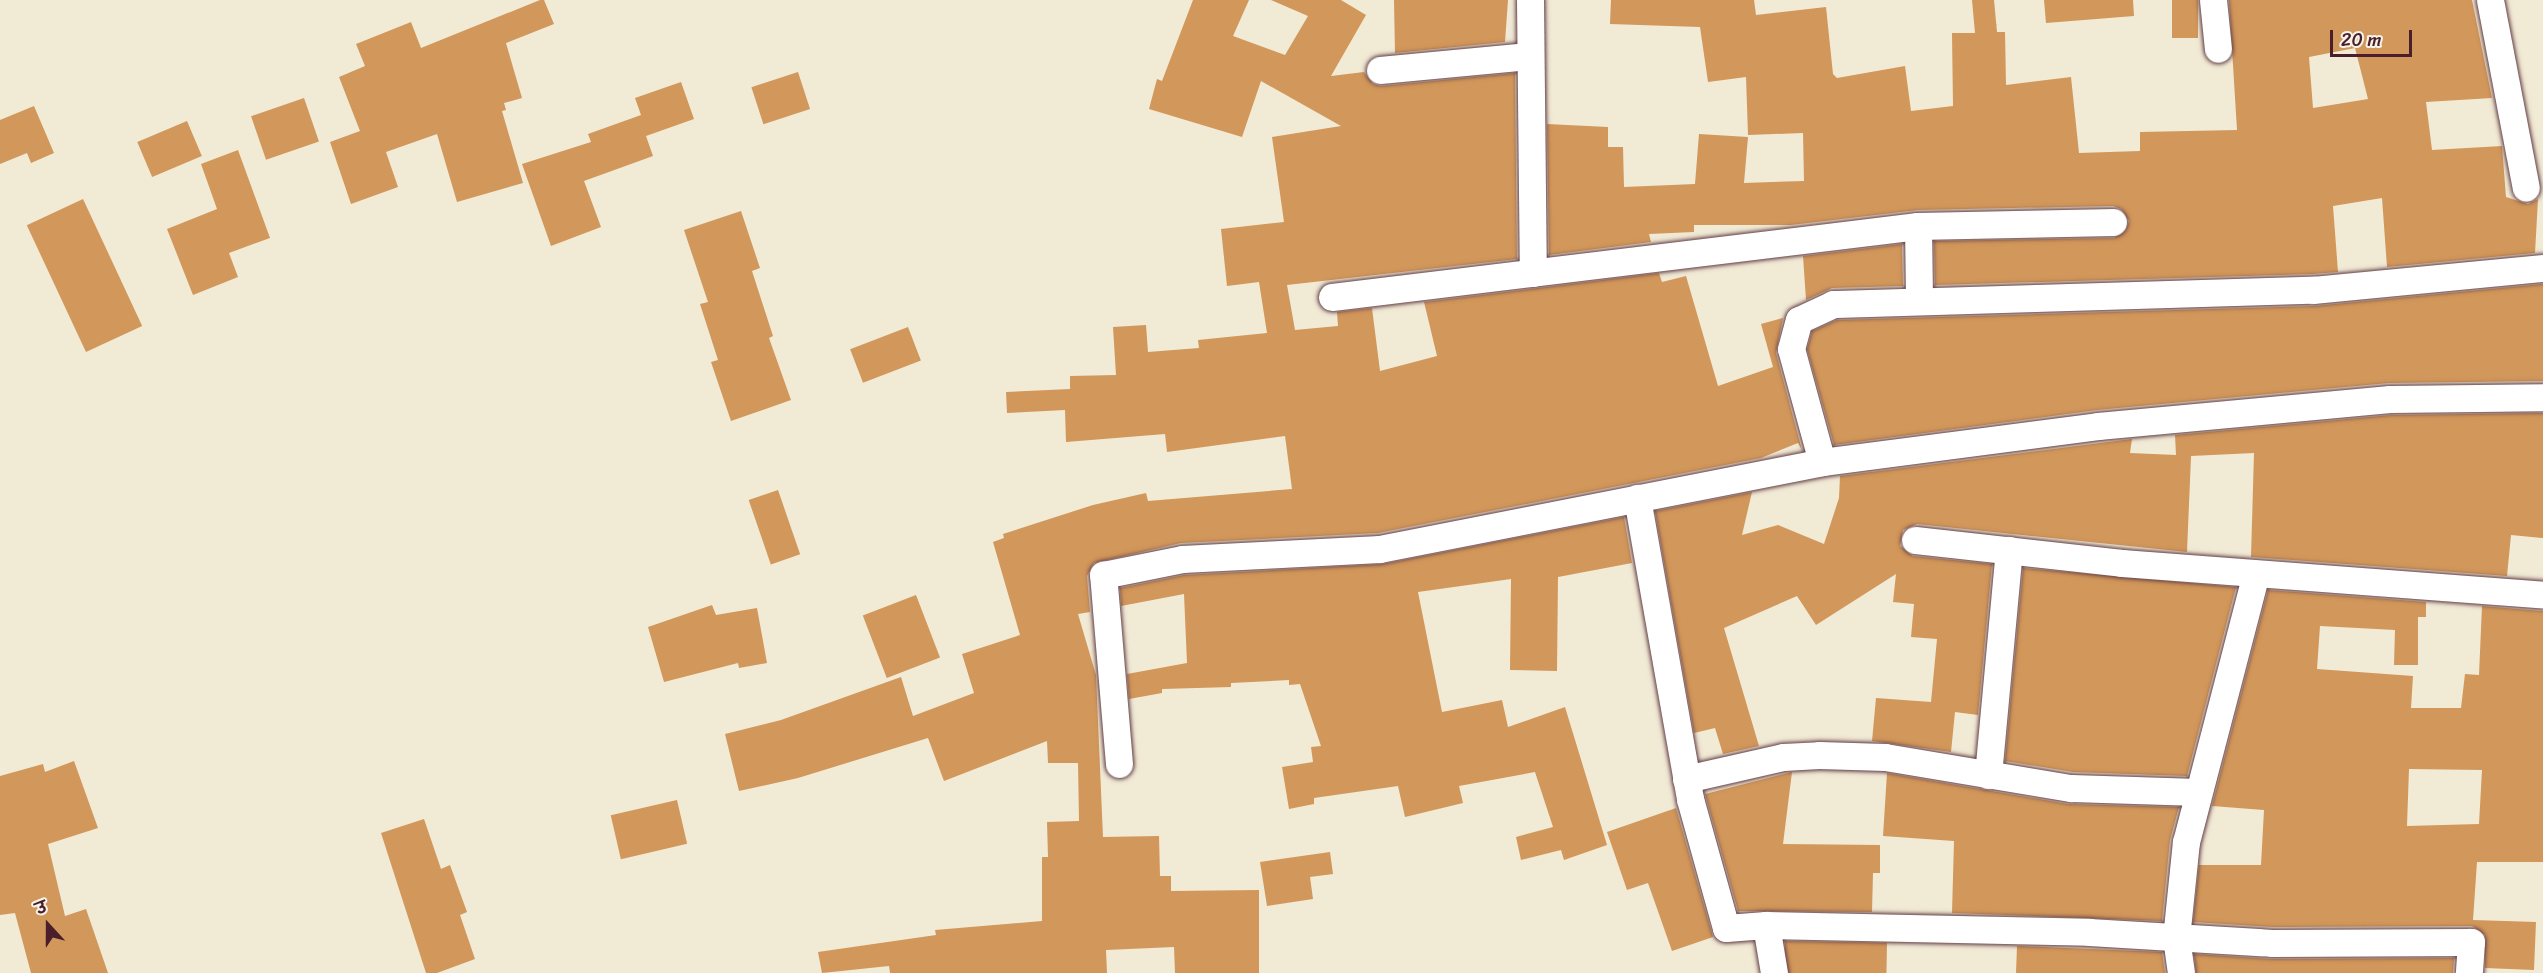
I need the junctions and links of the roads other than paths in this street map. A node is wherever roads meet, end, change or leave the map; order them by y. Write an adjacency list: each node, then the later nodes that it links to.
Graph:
1 (1530, 0): 5 (street)
2 (2213, 0): 4 (street)
3 (2490, 0): 7 (street)
4 (2218, 49)
5 (1528, 56): 6 (street); 11 (street)
6 (1380, 70)
7 (2526, 188)
8 (2113, 222): 9 (street)
9 (1918, 226): 11 (street); 13 (street)
10 (2543, 268): 13 (street)
11 (1533, 273): 12 (street)
12 (1332, 297)
13 (1919, 300): 15 (street)
14 (2543, 397): 15 (street)
15 (1822, 462): 16 (street)
16 (1637, 498): 21 (street); 23 (street)
17 (1915, 540): 18 (street)
18 (2009, 550): 19 (street); 22 (street)
19 (2256, 573): 20 (street); 24 (street)
20 (2543, 595)
21 (1119, 764)
22 (1988, 775): 23 (street); 24 (street)
23 (1686, 779): 25 (street)
24 (2198, 792): 26 (street)
25 (1766, 924): 26 (street); 27 (street)
26 (2176, 938): 28 (street); 29 (street)
27 (1774, 973)
28 (2181, 973)
29 (2469, 973)

